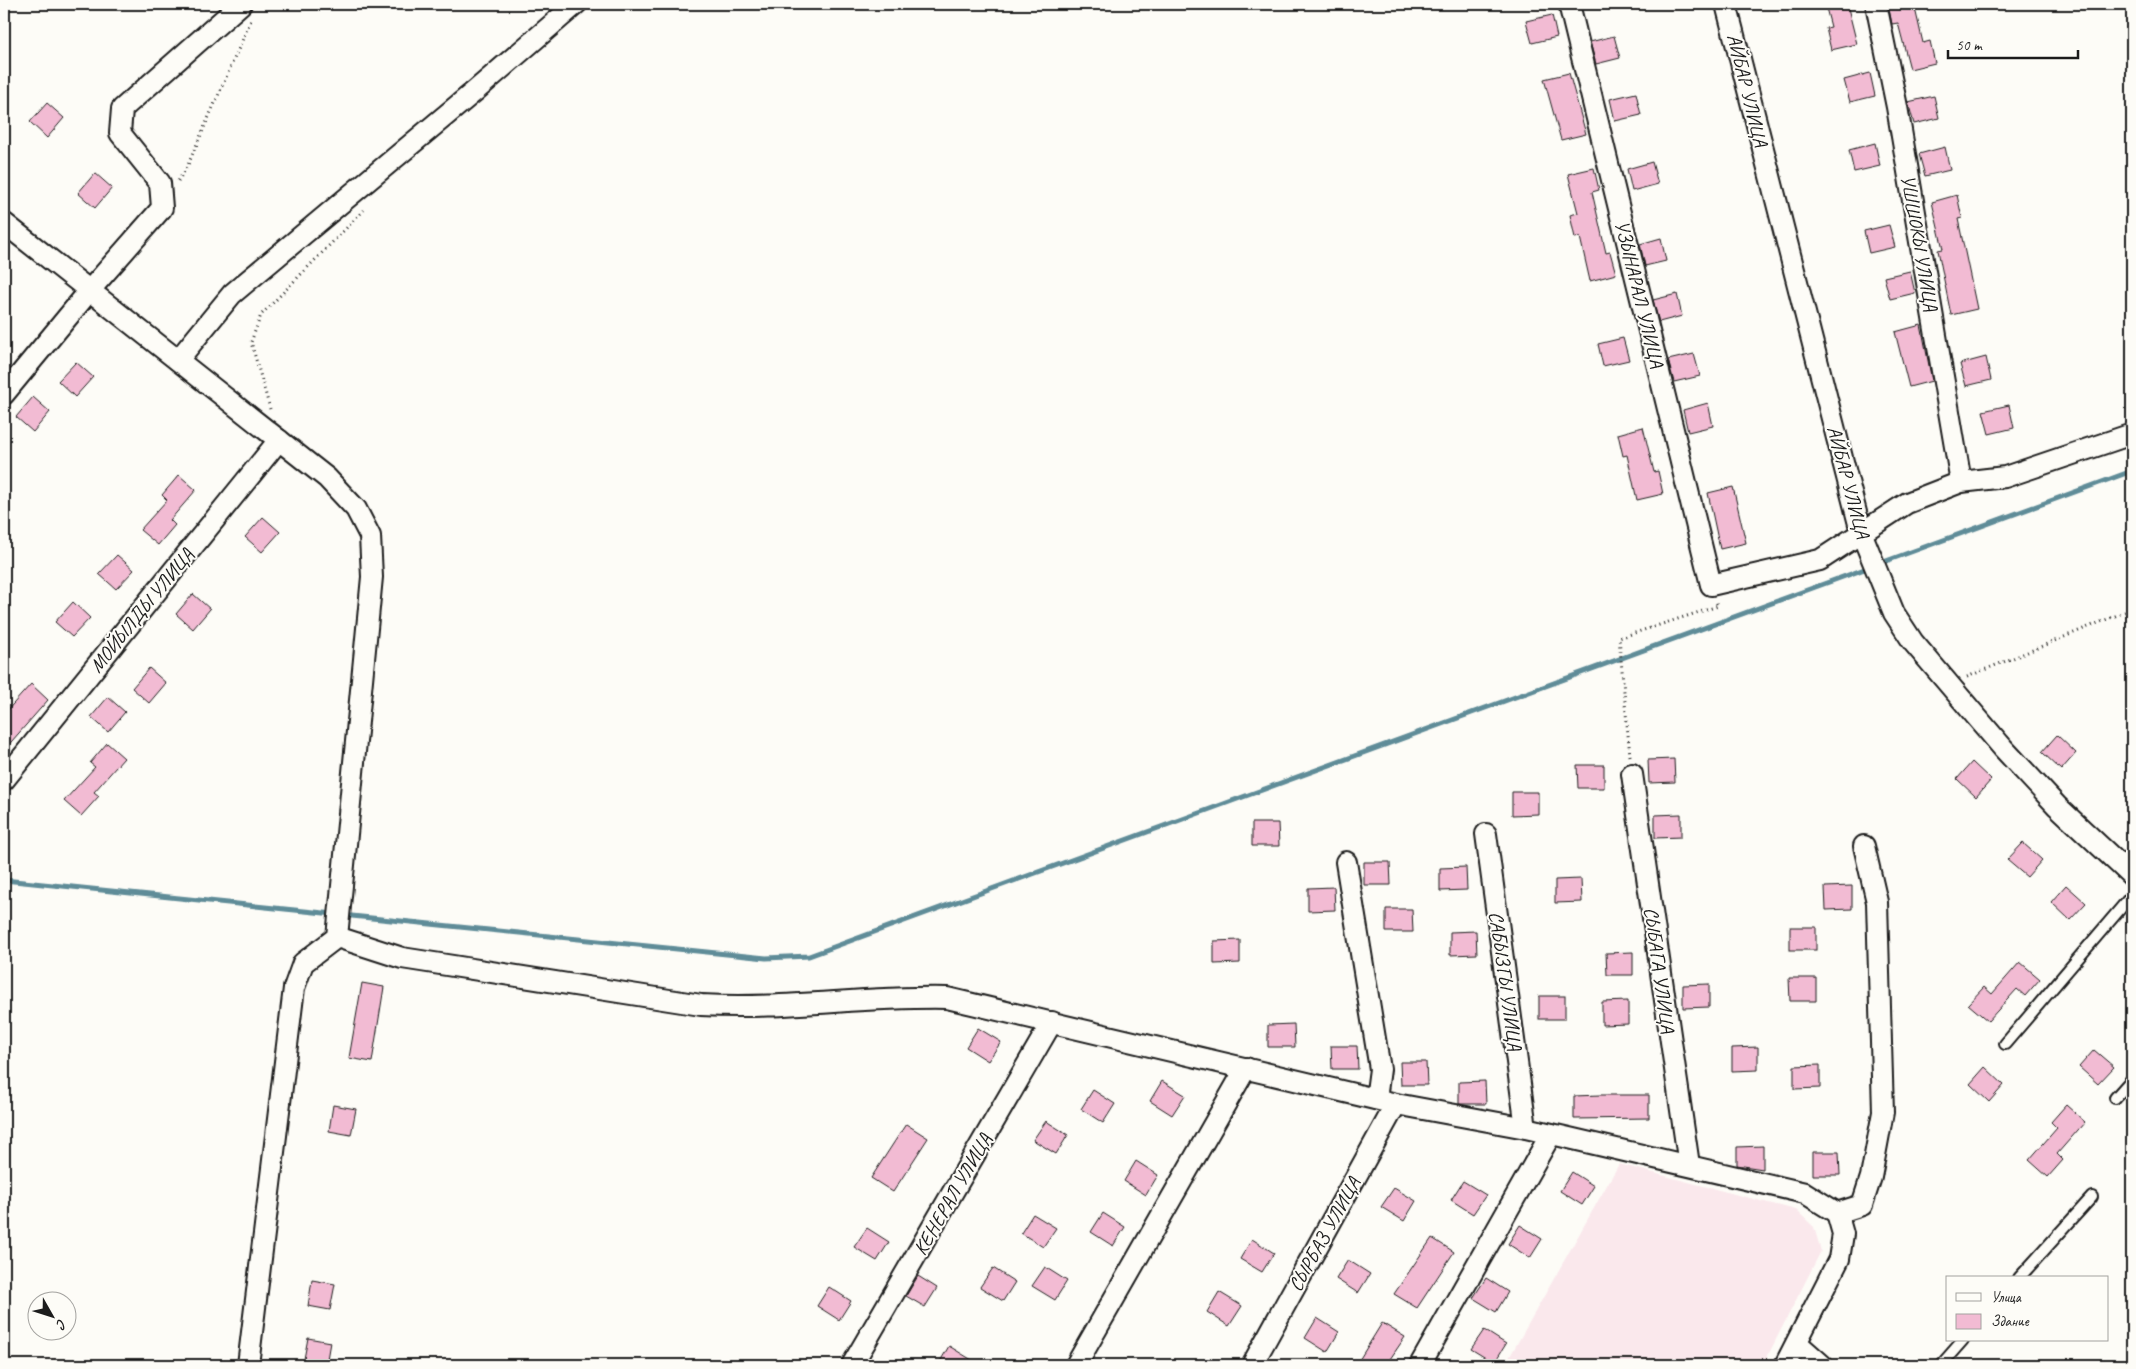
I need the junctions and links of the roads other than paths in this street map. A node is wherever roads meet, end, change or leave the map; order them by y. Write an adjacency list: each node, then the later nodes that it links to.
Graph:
1 (576, 4): 8 (street)
2 (1569, 4): 13 (street, УЗЫНАРАЛ УЛИЦА)
3 (1726, 4): 13 (street, АЙБАР УЛИЦА)
4 (1876, 4): 12 (street, УШШОКЫ УЛИЦА)
5 (248, 8): 7 (street)
6 (4, 223): 7 (street)
7 (90, 290): 8 (street); 9 (street)
8 (178, 360): 11 (street)
9 (4, 394)
10 (2132, 434): 12 (street)
11 (279, 440): 15 (street, МОЙЫЛДЫ УЛИЦА); 21 (street)
12 (1961, 482): 13 (street)
13 (1861, 532): 19 (street, АЙБАР УЛИЦА)
14 (1632, 774): 31 (street, СЫБАГА УЛИЦА)
15 (4, 780)
16 (1486, 834): 29 (street, САБЫЗГЫ УЛИЦА)
17 (1864, 846): 33 (street)
18 (1346, 862): 27 (street)
19 (2132, 876)
20 (2132, 895): 23 (lane)
21 (337, 937): 22 (street); 37 (street)
22 (1052, 1022): 24 (street); 38 (street, КЕНЕРАЛ УЛИЦА)
23 (2005, 1044)
24 (1246, 1068): 27 (street); 39 (street)
25 (2132, 1079): 26 (lane)
26 (2115, 1098)
27 (1376, 1099): 28 (street)
28 (1396, 1104): 29 (street); 40 (street, СЫРБАЗ УЛИЦА)
29 (1526, 1128): 30 (street)
30 (1551, 1134): 31 (street); 41 (street)
31 (1688, 1165): 33 (street)
32 (2092, 1198): 34 (lane)
33 (1837, 1213): 36 (street)
34 (2021, 1276)
35 (1961, 1342): 44 (lane)
36 (1797, 1343): 42 (street); 43 (street)
37 (248, 1365)
38 (852, 1365)
39 (1076, 1365)
40 (1252, 1365)
41 (1420, 1365)
42 (1784, 1365)
43 (1822, 1365)
44 (1941, 1365)

